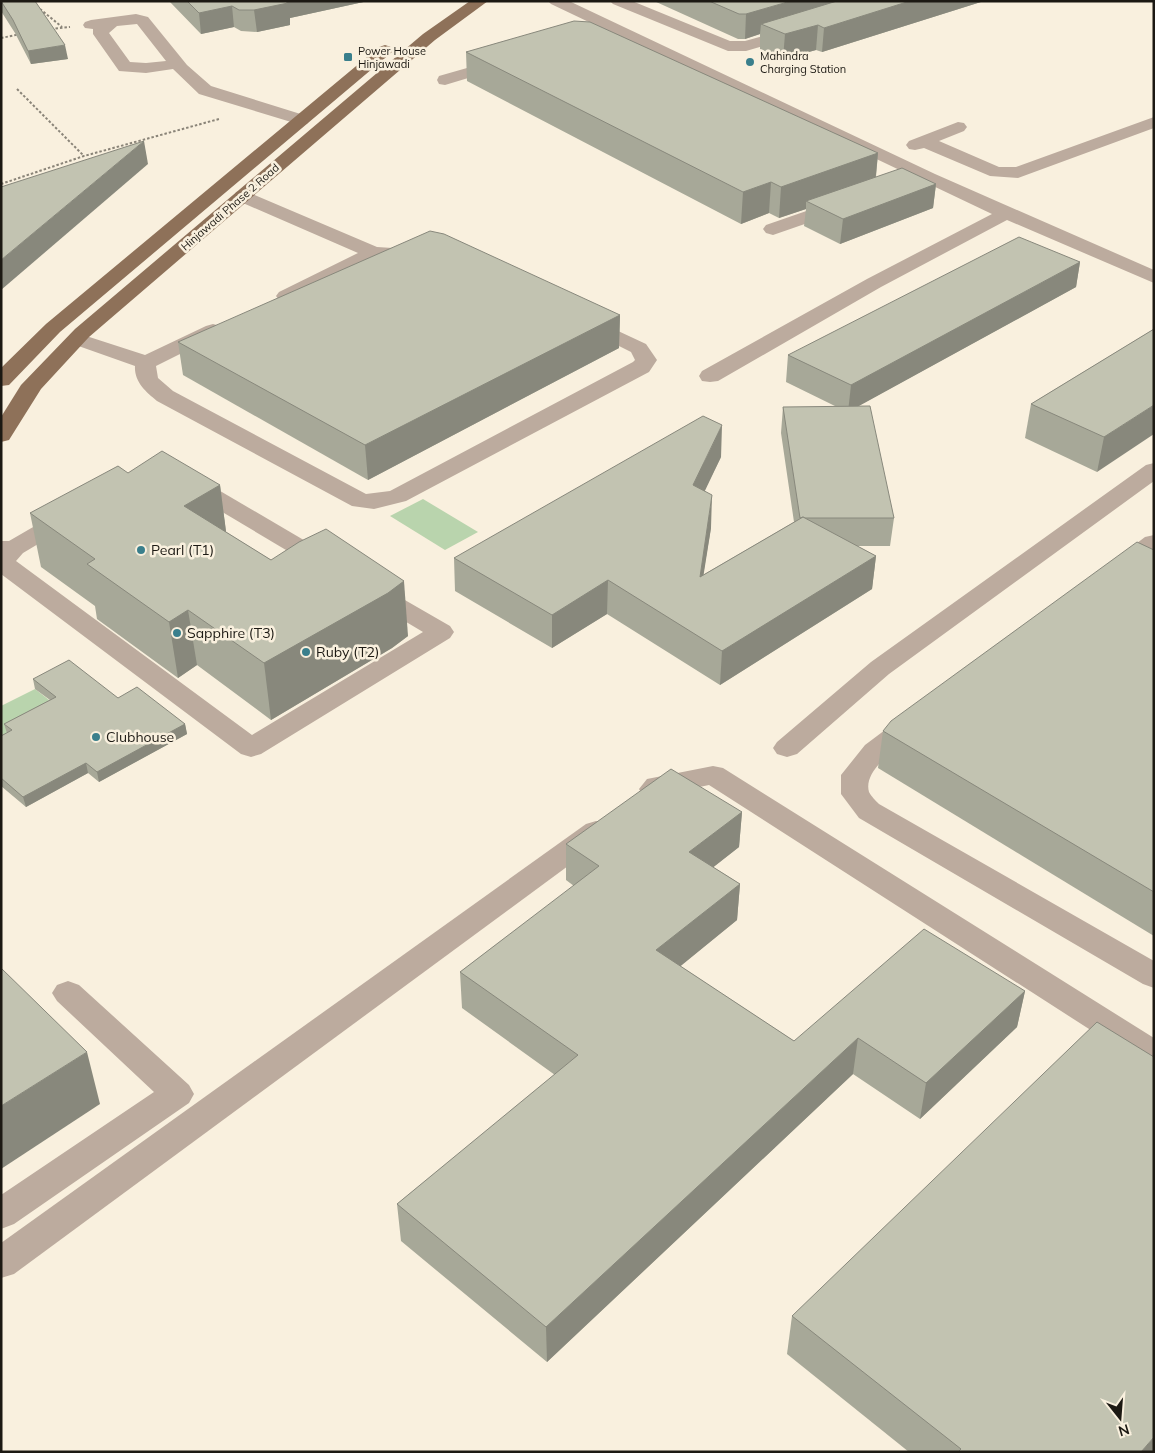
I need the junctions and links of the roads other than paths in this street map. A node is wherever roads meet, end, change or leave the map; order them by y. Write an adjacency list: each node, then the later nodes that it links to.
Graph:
1 (480, 1): 24 (main road, Hinjawadi Phase 2 Road)
2 (556, 1): 10 (street)
3 (618, 1): 7 (street)
4 (120, 7): 6 (street)
5 (434, 12): 15 (main road, Hinjawadi Phase 2 Road)
6 (136, 19): 9 (street); 9 (street)
7 (808, 28)
8 (517, 58): 12 (street)
9 (177, 64): 15 (street)
10 (693, 66): 11 (street); 13 (street)
11 (674, 73)
12 (446, 80)
13 (756, 96): 14 (street); 16 (street)
14 (735, 104)
15 (301, 120): 34 (main road, Hinjawadi Phase 2 Road)
16 (809, 120): 19 (street); 21 (street)
17 (1154, 122): 20 (street)
18 (958, 127): 20 (street)
19 (787, 128)
20 (924, 141): 21 (street)
21 (883, 157): 22 (street)
22 (922, 176): 23 (street); 26 (street)
23 (900, 184)
24 (243, 196): 28 (street); 35 (main road, Hinjawadi Phase 2 Road)
25 (861, 198): 27 (street)
26 (1005, 214): 30 (street); 37 (street)
27 (773, 230)
28 (374, 253): 29 (street); 31 (street)
29 (434, 255)
30 (1149, 271)
31 (269, 304)
32 (568, 314): 36 (street)
33 (234, 320): 36 (street)
34 (37, 343): 35 (main road); 38 (main road, Hinjawadi Phase 2 Road)
35 (72, 344): 36 (street); 39 (main road, Hinjawadi Phase 2 Road)
36 (146, 363)
37 (710, 376)
38 (1, 380)
39 (1, 435)
40 (167, 469): 44 (street)
41 (1154, 470): 47 (street)
42 (91, 504): 44 (street)
43 (1154, 542): 45 (street)
44 (8, 548)
45 (1096, 586)
46 (930, 710): 48 (street)
47 (787, 748)
48 (1154, 976)
49 (68, 993): 51 (street)
50 (1154, 1054): 52 (street)
51 (1, 1214)
52 (1, 1263)

